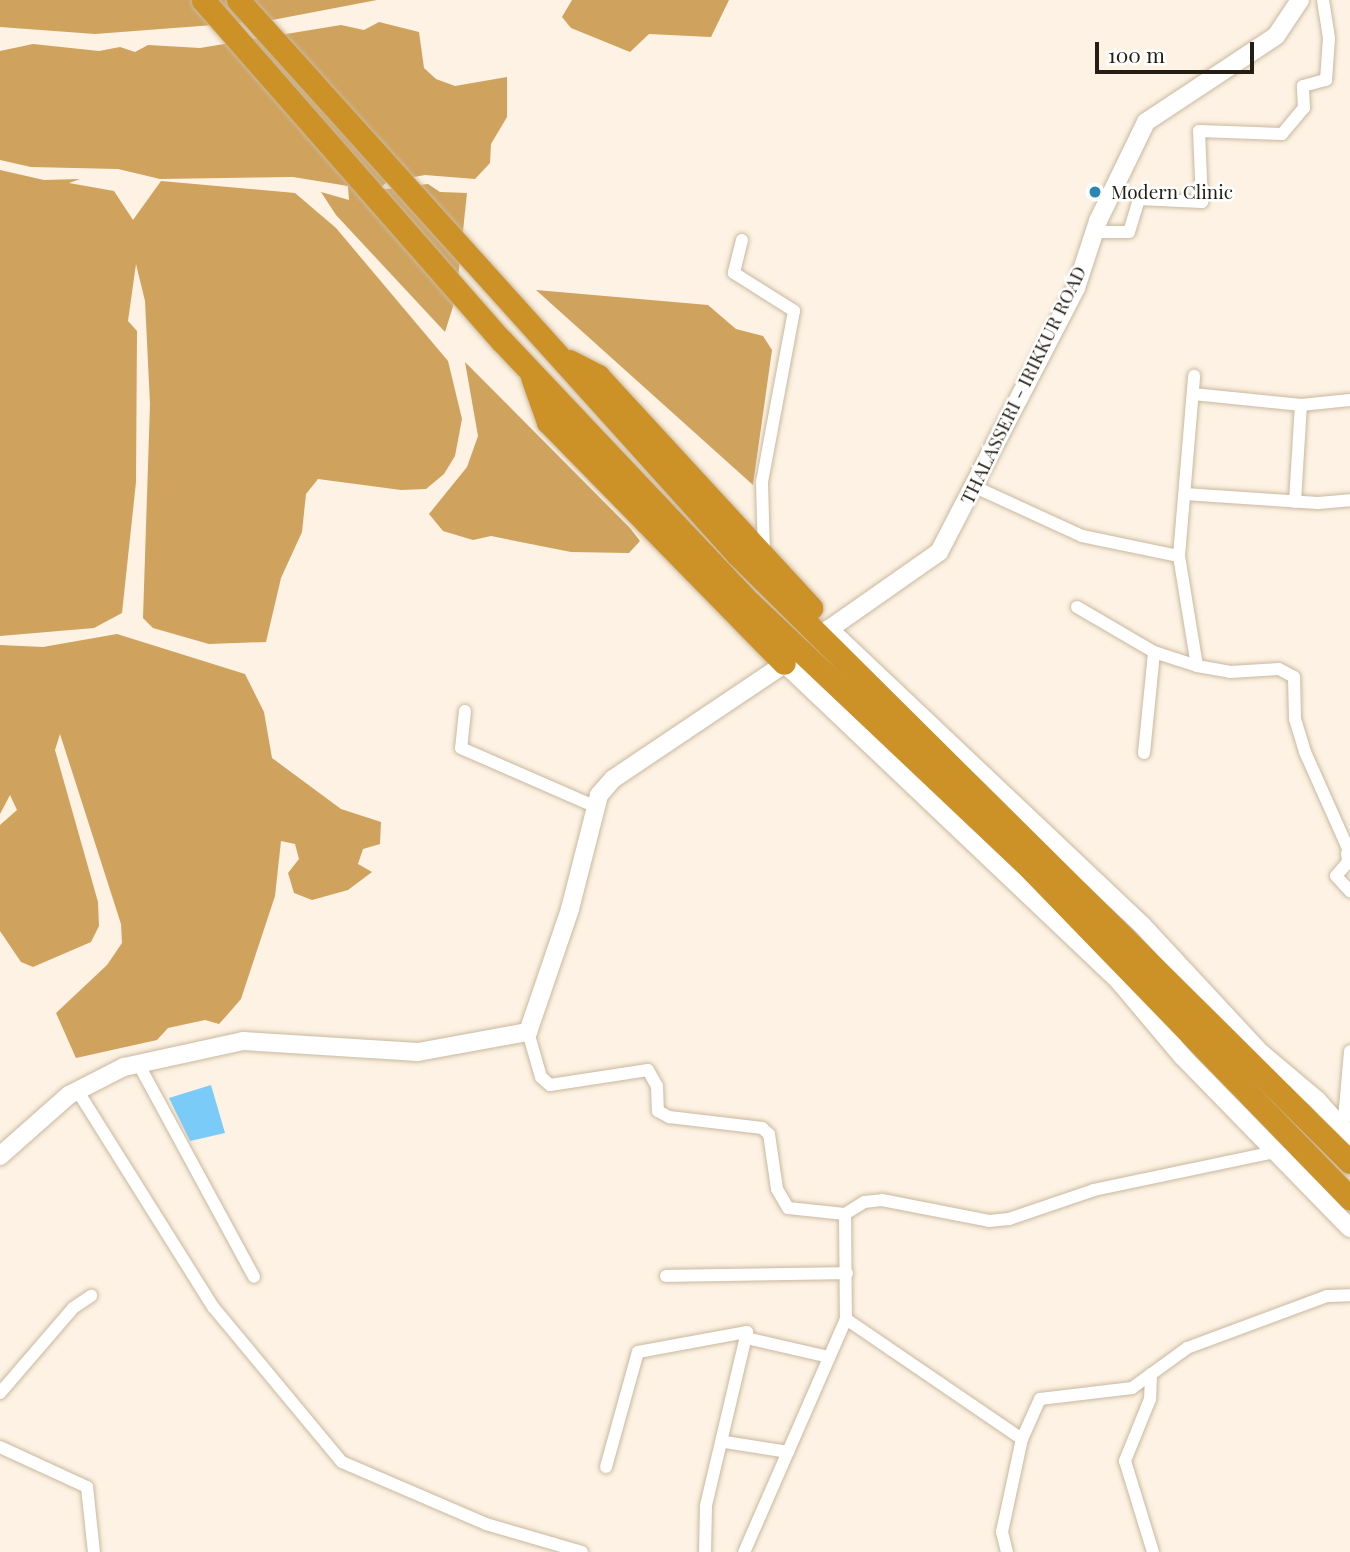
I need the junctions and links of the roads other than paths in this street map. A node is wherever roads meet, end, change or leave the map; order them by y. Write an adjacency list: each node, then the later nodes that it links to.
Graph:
1 (203, 0): 8 (highway)
2 (237, 0): 7 (highway)
3 (1300, 0): 5 (main road, THALASSERI - IRIKKUR ROAD)
4 (1323, 0): 5 (street)
5 (1095, 232): 13 (main road, THALASSERI - IRIKKUR ROAD)
6 (741, 240): 17 (street)
7 (554, 353): 17 (highway); 36 (highway)
8 (529, 370): 22 (highway); 37 (highway)
9 (1194, 376): 10 (street)
10 (1193, 394): 12 (street); 14 (street)
11 (1350, 400): 12 (street)
12 (1301, 405): 16 (street)
13 (973, 486): 18 (street); 20 (main road, THALASSERI - IRIKKUR ROAD)
14 (1185, 494): 16 (street); 18 (street)
15 (1350, 500): 16 (street)
16 (1295, 502)
17 (764, 555): 20 (highway)
18 (1179, 556): 23 (street)
19 (1077, 607): 21 (street)
20 (829, 629): 33 (main road)
21 (1154, 652): 23 (street); 25 (street)
22 (787, 662): 26 (main road); 34 (main road)
23 (1197, 666): 27 (street)
24 (465, 711): 26 (street)
25 (1144, 753)
26 (596, 807): 29 (main road)
27 (1349, 853): 28 (street)
28 (1350, 891)
29 (528, 1032): 31 (main road); 38 (street)
30 (1350, 1051): 33 (street)
31 (139, 1065): 32 (main road); 42 (street)
32 (77, 1090): 35 (main road); 56 (street)
33 (1347, 1134)
34 (1274, 1152): 38 (street); 39 (main road)
35 (0, 1156)
36 (1350, 1161)
37 (1350, 1199)
38 (845, 1214): 40 (street)
39 (1350, 1228)
40 (847, 1272): 41 (street); 45 (street)
41 (666, 1276)
42 (254, 1277)
43 (1350, 1295): 48 (street)
44 (91, 1296): 49 (street)
45 (846, 1320): 47 (street); 50 (street)
46 (746, 1338): 47 (street); 51 (street); 54 (street)
47 (829, 1357): 53 (street)
48 (1151, 1374): 50 (street); 60 (street)
49 (0, 1393)
50 (1022, 1439): 59 (street)
51 (725, 1442): 53 (street); 57 (street)
52 (0, 1447): 55 (street)
53 (788, 1452): 58 (street)
54 (606, 1467)
55 (94, 1552)
56 (582, 1552)
57 (705, 1552)
58 (744, 1552)
59 (1007, 1552)
60 (1153, 1552)

